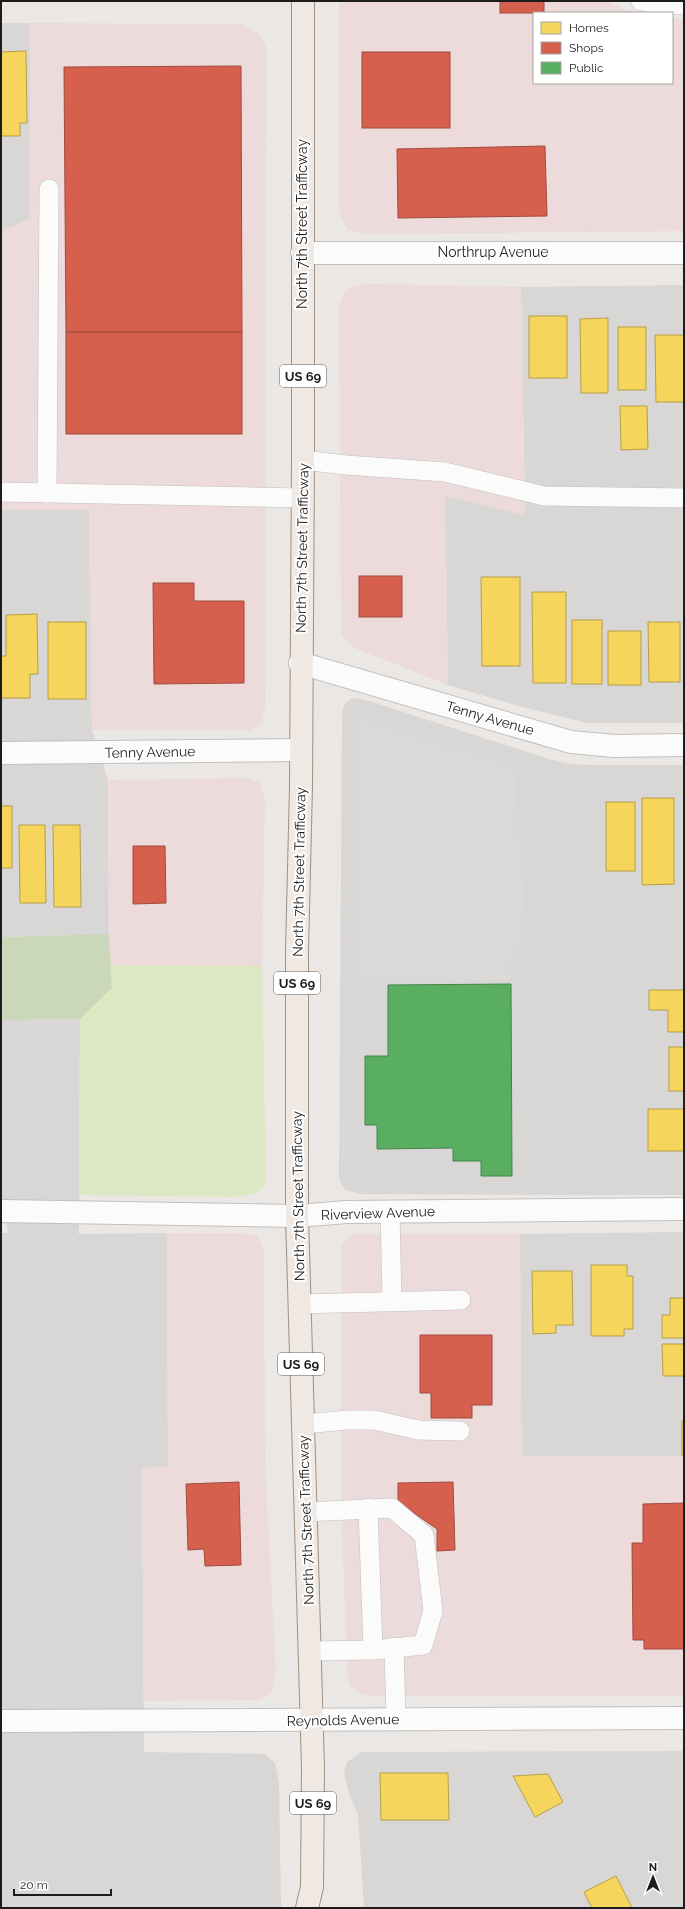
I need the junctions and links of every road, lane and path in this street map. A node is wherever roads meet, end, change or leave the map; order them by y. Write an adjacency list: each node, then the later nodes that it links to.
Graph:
1 (303, 1): 5 (main road, North 7th Street Trafficway / US 69)
2 (641, 1): 3 (lane)
3 (684, 5)
4 (49, 189): 9 (lane)
5 (302, 253): 6 (street, Northrup Avenue); 7 (main road, North 7th Street Trafficway / US 69)
6 (684, 253)
7 (303, 460): 10 (main road, North 7th Street Trafficway / US 69); 11 (lane)
8 (1, 492): 9 (lane)
9 (47, 493): 10 (lane)
10 (302, 498): 12 (main road, North 7th Street Trafficway / US 69)
11 (684, 498)
12 (300, 663): 13 (street, Tenny Avenue); 14 (main road, North 7th Street Trafficway / US 69)
13 (684, 745)
14 (300, 750): 15 (street, Tenny Avenue); 19 (main road, North 7th Street Trafficway / US 69)
15 (1, 754)
16 (684, 1209): 18 (street, Riverview Avenue)
17 (1, 1212): 19 (street, Riverview Avenue)
18 (390, 1212): 19 (street, Riverview Avenue); 21 (lane)
19 (296, 1216): 22 (main road, North 7th Street Trafficway / US 69)
20 (461, 1300): 21 (lane)
21 (392, 1302): 22 (lane)
22 (299, 1304): 23 (main road, North 7th Street Trafficway / US 69)
23 (304, 1424): 24 (lane); 26 (main road, North 7th Street Trafficway / US 69)
24 (460, 1431)
25 (368, 1508): 26 (lane); 27 (lane); 28 (lane)
26 (305, 1512): 29 (main road, North 7th Street Trafficway / US 69)
27 (394, 1647): 28 (lane); 31 (lane)
28 (373, 1650): 29 (lane)
29 (310, 1651): 32 (main road, North 7th Street Trafficway / US 69)
30 (684, 1718): 31 (street, Reynolds Avenue)
31 (396, 1719): 32 (street, Reynolds Avenue)
32 (312, 1720): 33 (street, Reynolds Avenue); 34 (main road, North 7th Street Trafficway / US 69)
33 (1, 1721)
34 (312, 1886): 35 (main road, North 7th Street Trafficway / US 69); 36 (main road, North 7th Street Trafficway / US 69)
35 (307, 1908)
36 (318, 1908)

